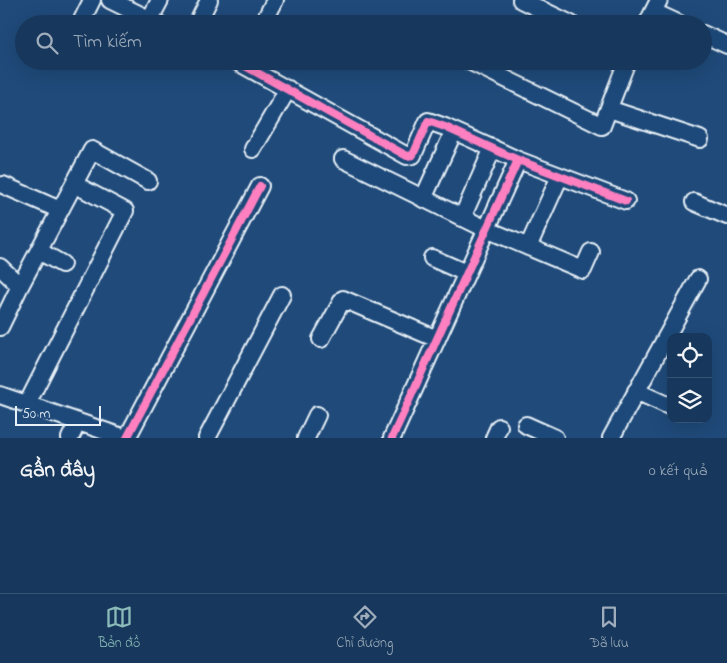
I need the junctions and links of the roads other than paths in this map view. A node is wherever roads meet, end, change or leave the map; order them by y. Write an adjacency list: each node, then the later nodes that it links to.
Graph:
1 (92, 0): 7 (street)
2 (110, 0): 8 (street)
3 (160, 0): 9 (street)
4 (208, 0): 10 (street)
5 (275, 0): 11 (street)
6 (521, 0): 12 (street)
7 (84, 15)
8 (140, 15)
9 (156, 15)
10 (201, 15)
11 (268, 15)
12 (552, 15)
13 (712, 38): 14 (street)
14 (727, 45)
15 (265, 70): 18 (street)
16 (487, 70): 19 (street)
17 (624, 70): 19 (street)
18 (288, 90): 20 (street); 23 (street)
19 (609, 109): 21 (street)
20 (454, 131): 22 (street); 31 (street)
21 (700, 139)
22 (493, 148): 25 (street); 36 (street)
23 (253, 150)
24 (343, 159): 31 (street)
25 (518, 160): 26 (street); 37 (street)
26 (560, 176): 32 (street); 38 (street)
27 (148, 181): 28 (street)
28 (74, 184): 34 (street); 53 (street)
29 (3, 185): 34 (street)
30 (260, 186): 59 (street)
31 (423, 199): 36 (street)
32 (626, 201)
33 (694, 202): 35 (street)
34 (60, 210): 39 (street)
35 (727, 216)
36 (462, 218): 37 (street)
37 (486, 229): 38 (street); 44 (street)
38 (528, 247): 40 (street)
39 (39, 251): 42 (street); 46 (street)
40 (591, 252)
41 (432, 258): 44 (street)
42 (62, 264)
43 (0, 267): 46 (street)
44 (466, 273): 49 (street)
45 (698, 279): 51 (street)
46 (20, 286): 48 (street)
47 (282, 296): 60 (street)
48 (0, 327)
49 (437, 339): 50 (street); 62 (street)
50 (321, 340)
51 (636, 391): 54 (street); 64 (street)
52 (0, 395): 53 (street)
53 (27, 404): 56 (street)
54 (667, 405)
55 (317, 415): 61 (street)
56 (78, 422): 58 (street); 59 (street)
57 (526, 425): 63 (street)
58 (70, 438)
59 (126, 438)
60 (207, 438)
61 (306, 438)
62 (392, 438)
63 (555, 438)
64 (611, 438)

